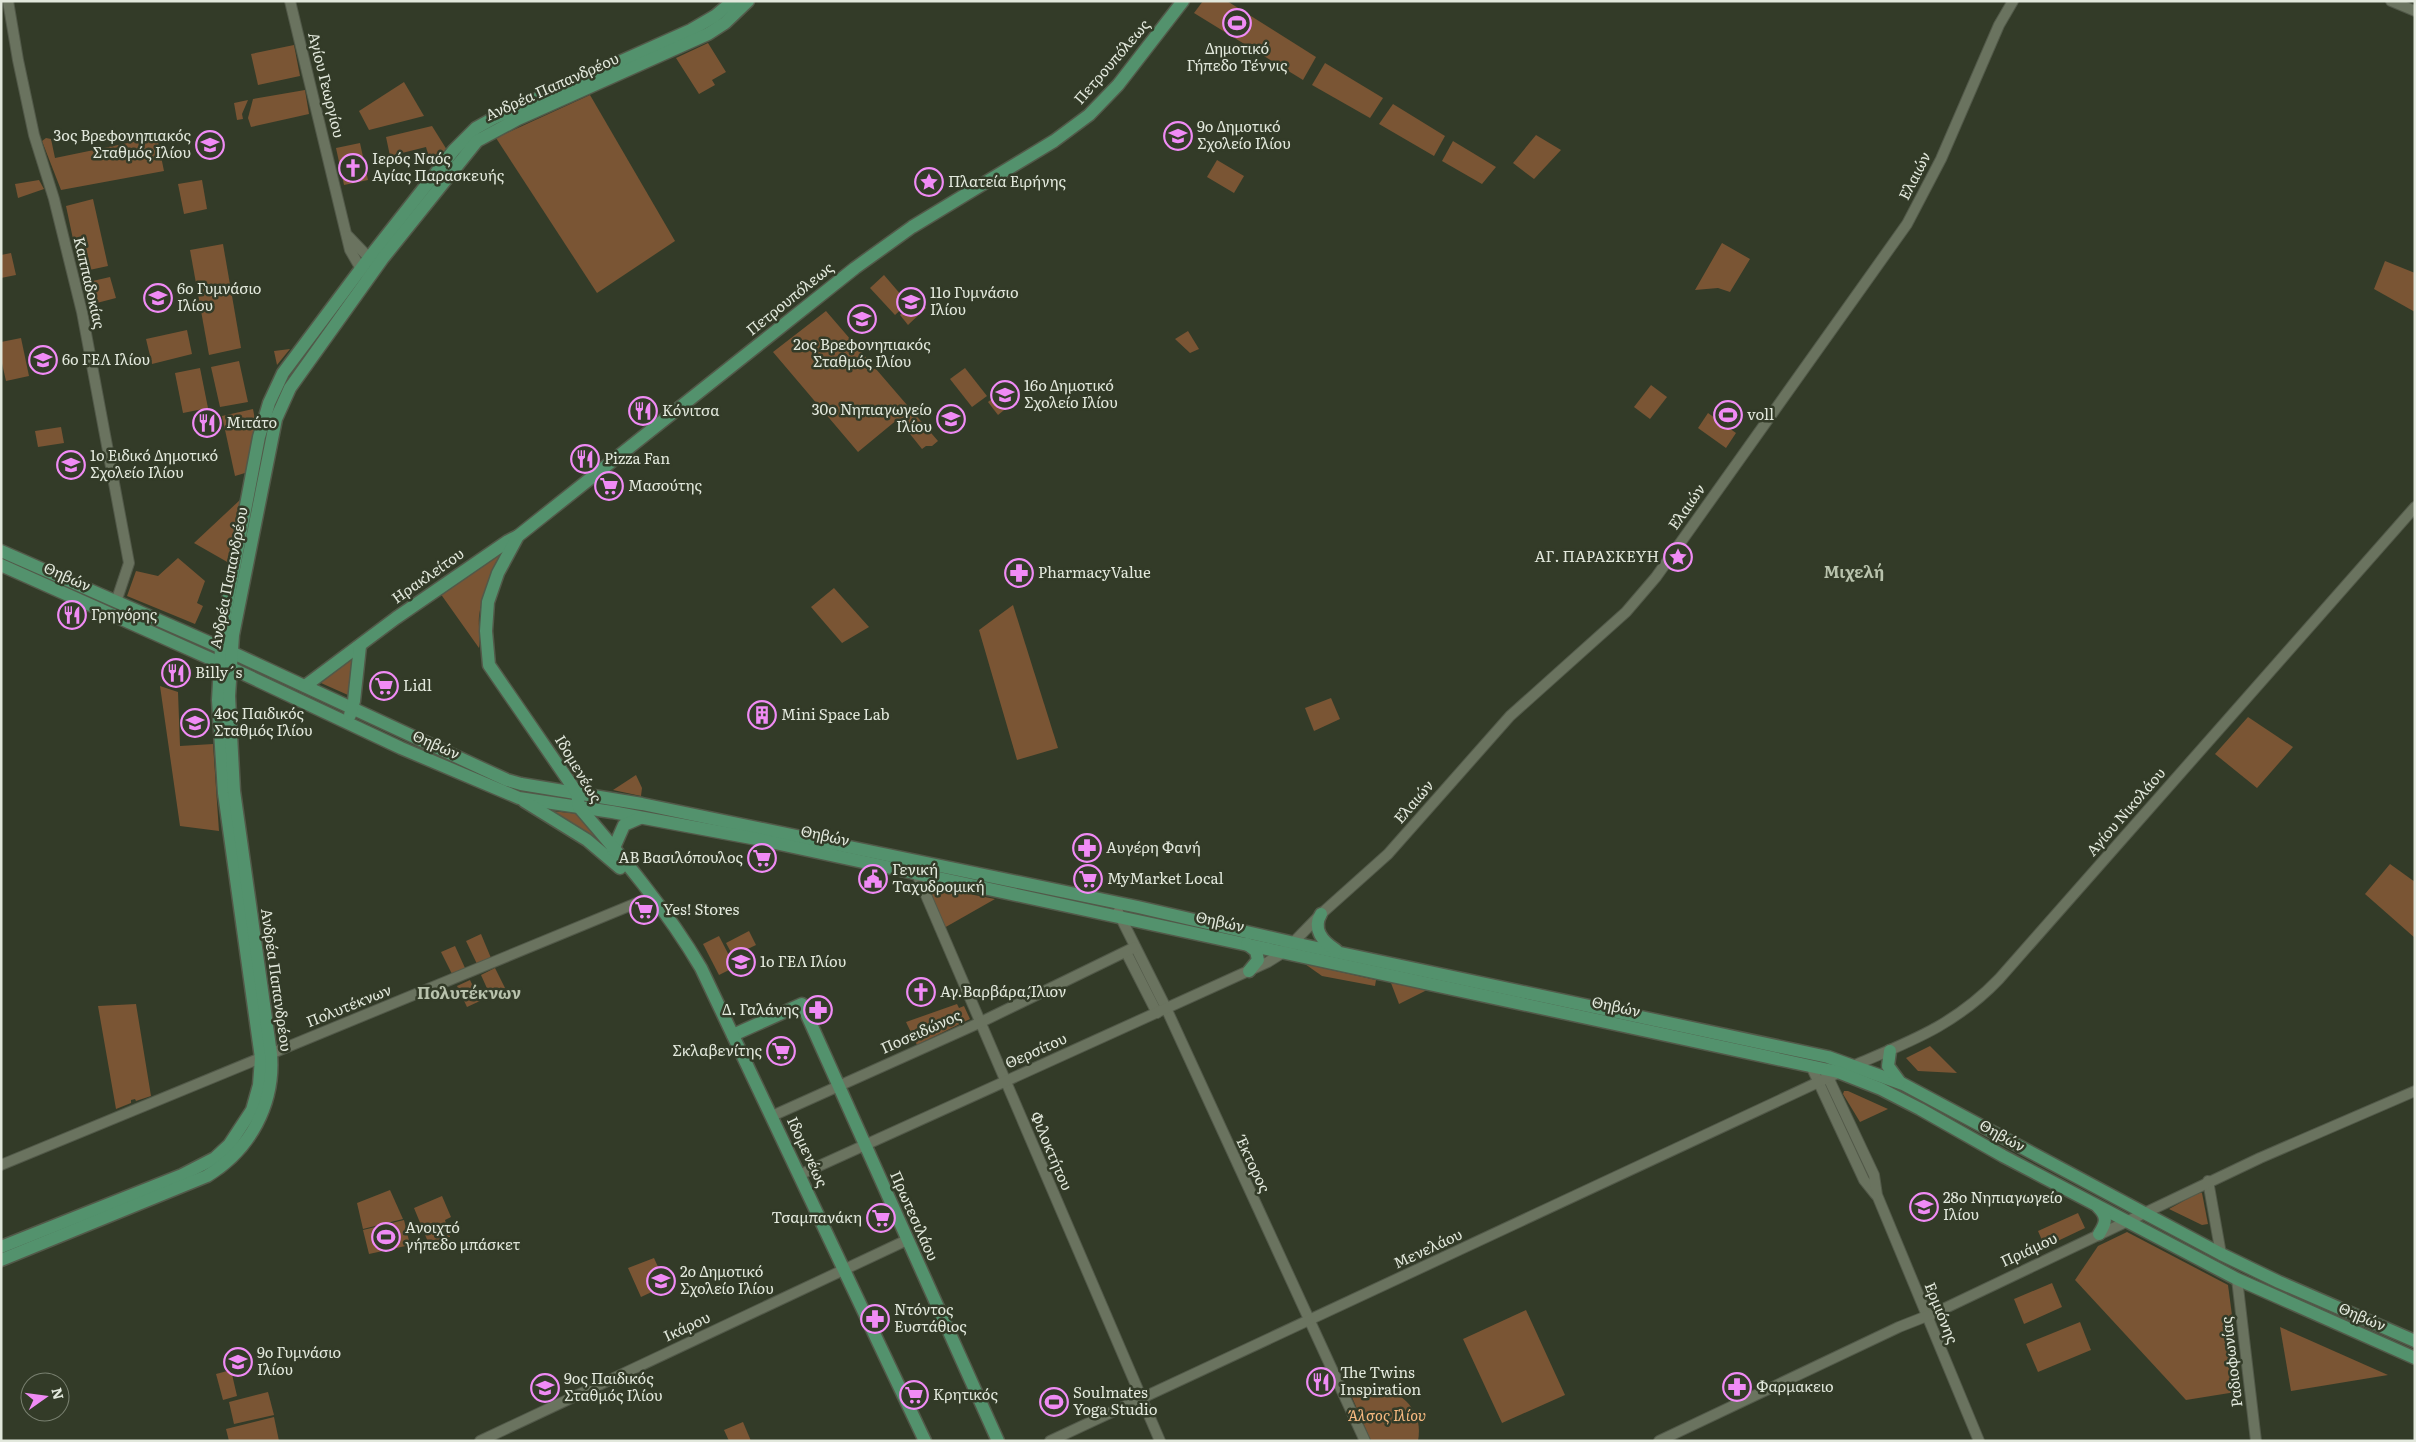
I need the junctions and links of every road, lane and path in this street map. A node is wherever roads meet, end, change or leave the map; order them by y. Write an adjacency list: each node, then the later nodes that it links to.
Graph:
1 (8, 1): 14 (street, Καππαδοκίας)
2 (290, 1): 9 (street, Αγίου Γεωργίου)
3 (733, 1): 9 (main road, Ανδρέα Παπανδρέου)
4 (748, 1): 9 (main road, Ανδρέα Παπανδρέου)
5 (1183, 1): 11 (main road, Πετρουπόλεως)
6 (2013, 1): 30 (street, Ελαιών)
7 (2391, 1): 8 (street)
8 (2415, 11)
9 (369, 267): 16 (main road, Ανδρέα Παπανδρέου)
10 (2415, 507): 41 (street, Αγίου Νικολάου)
11 (518, 536): 15 (main road, Ηρακλείτου); 18 (main road, Πετρουπόλεως)
12 (1, 551): 14 (main road, Θηβών)
13 (1, 566): 17 (main road, Θηβών)
14 (116, 602): 16 (main road, Θηβών)
15 (360, 646): 19 (main road, Ηρακλείτου); 20 (main road)
16 (225, 649): 17 (main road, Ανδρέα Παπανδρέου); 19 (main road, Θηβών)
17 (224, 664): 21 (main road, Θηβών); 42 (main road, Ανδρέα Παπανδρέου)
18 (489, 666): 22 (main road, Ιδομενέως)
19 (304, 686): 20 (main road, Θηβών)
20 (353, 708): 21 (main road); 22 (main road, Θηβών)
21 (348, 722): 23 (main road, Θηβών)
22 (577, 793): 24 (main road, Ιδομενέως); 29 (main road, Θηβών)
23 (519, 798): 24 (main road, Θηβών); 28 (main road, Ιδομενέως)
24 (580, 807): 25 (main road, Θηβών); 26 (main road, Ιδομενέως)
25 (640, 818): 26 (main road); 27 (main road, Θηβών)
26 (614, 850): 28 (main road, Ιδομενέως)
27 (916, 872): 31 (main road, Θηβών); 39 (street, Φιλοκτήτου)
28 (648, 892): 40 (main road, Ιδομενέως); 42 (street, Πολυτέκνων)
29 (1114, 902): 31 (street, Έκτορος); 32 (main road, Θηβών)
30 (1321, 914): 32 (street, Ελαιών); 35 (main road)
31 (1121, 918): 33 (main road, Θηβών); 34 (street, Έκτορος)
32 (1293, 942): 35 (main road, Θηβών); 36 (street, Ελαιών)
33 (1247, 944): 36 (main road, Θηβών); 37 (main road)
34 (1131, 949): 38 (street, Έκτορος); 39 (street, Ποσειδώνος)
35 (1338, 951): 45 (main road, Θηβών)
36 (1284, 952): 37 (street, Θερσίτου); 44 (main road, Θηβών)
37 (1249, 971): 38 (street, Θερσίτου)
38 (1161, 1010): 46 (street, Θερσίτου); 68 (street, Έκτορος)
39 (979, 1023): 46 (street, Φιλοκτήτου); 49 (street, Ποσειδώνος)
40 (733, 1035): 49 (main road, Πρωτεσιλάου); 51 (main road, Ιδομενέως)
41 (1890, 1051): 43 (street, Αγίου Νικολάου); 48 (main road)
42 (266, 1056): 53 (street, Πολυτέκνων); 62 (main road, Ανδρέα Παπανδρέου); 64 (main road, Ανδρέα Παπανδρέου)
43 (1855, 1065): 45 (main road, Θηβών); 45 (street, Αγίου Νικολάου); 48 (main road, Θηβών)
44 (1811, 1066): 45 (main road, Θηβών); 47 (street, Ερμιόνης)
45 (1830, 1069): 47 (street, Αγίου Νικολάου); 56 (street, Ερμιόνης); 57 (main road, Θηβών)
46 (1005, 1082): 52 (street, Θερσίτου); 71 (street, Φιλοκτήτου)
47 (1818, 1083): 56 (street, Ερμιόνης); 68 (street, Μενελάου)
48 (1903, 1084): 58 (main road, Θηβών)
49 (838, 1086): 51 (street, Ποσειδώνος); 52 (main road, Πρωτεσιλάου)
50 (2415, 1091): 55 (street, Πριάμου)
51 (772, 1116): 54 (main road, Ιδομενέως)
52 (865, 1146): 54 (street, Θερσίτου); 61 (main road, Πρωτεσιλάου)
53 (1, 1165)
54 (799, 1175): 65 (main road, Ιδομενέως)
55 (2208, 1182): 58 (street, Πριάμου); 63 (street)
56 (1877, 1195): 67 (street, Ερμιόνης)
57 (2095, 1203): 59 (main road, Θηβών); 60 (main road)
58 (2142, 1212): 59 (street, Πριάμου); 63 (main road, Θηβών)
59 (2126, 1220): 60 (street, Πριάμου); 66 (main road, Θηβών)
60 (2099, 1234): 67 (street, Πριάμου)
61 (907, 1240): 65 (street, Ικάρου); 74 (main road, Πρωτεσιλάου)
62 (1, 1246)
63 (2221, 1254): 69 (main road, Θηβών)
64 (1, 1260)
65 (844, 1269): 72 (street, Ικάρου); 73 (main road, Ιδομενέως)
66 (2237, 1279): 70 (main road, Θηβών); 80 (street, Ραδιοφωνίας)
67 (1926, 1316): 78 (street, Πριάμου); 79 (street, Ερμιόνης)
68 (1310, 1320): 71 (street, Μενελάου); 77 (street, Έκτορος)
69 (2415, 1341)
70 (2415, 1358)
71 (1141, 1399): 75 (street, Μενελάου); 76 (street, Φιλοκτήτου)
72 (480, 1441)
73 (925, 1441)
74 (998, 1441)
75 (1050, 1441)
76 (1160, 1441)
77 (1365, 1441)
78 (1659, 1441)
79 (1979, 1441)
80 (2256, 1441)

